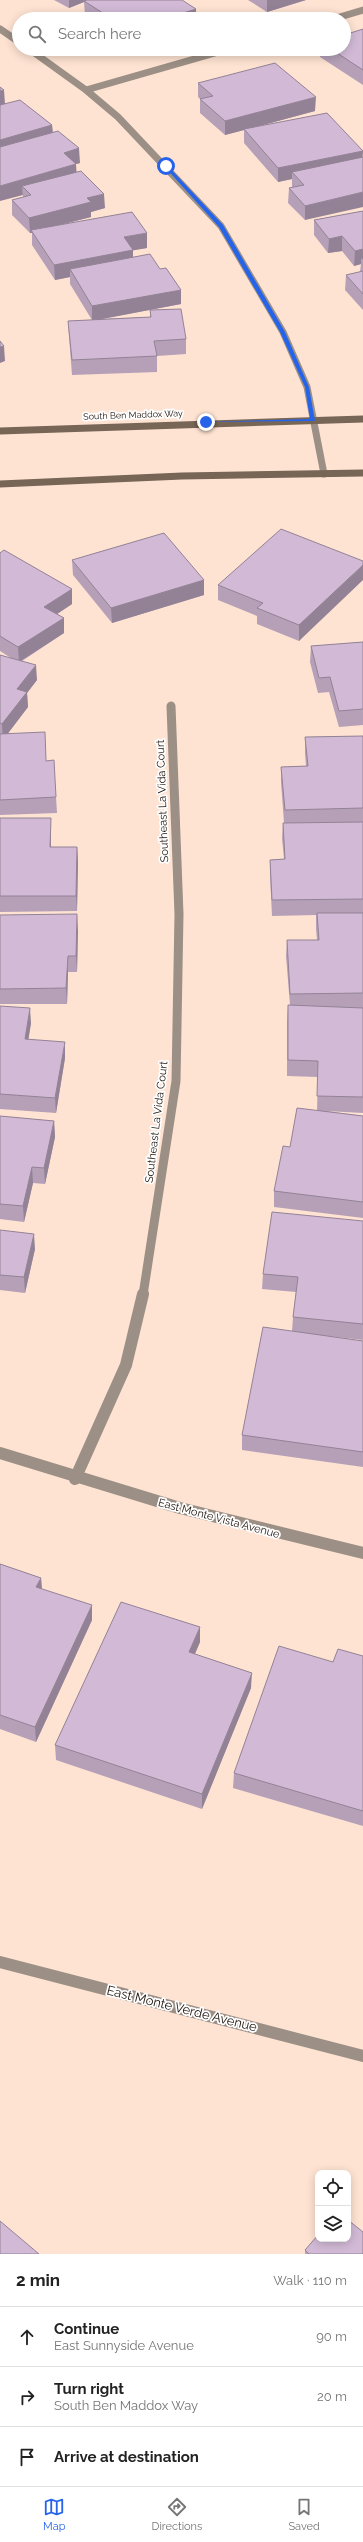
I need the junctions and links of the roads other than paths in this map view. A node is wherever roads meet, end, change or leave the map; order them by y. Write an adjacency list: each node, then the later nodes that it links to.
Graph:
1 (363, 10): 2 (street)
2 (351, 14)
3 (0, 29): 4 (street)
4 (12, 37)
5 (38, 56): 7 (street)
6 (205, 56): 7 (street)
7 (86, 90): 9 (street)
8 (363, 419): 9 (main road, South Ben Maddox Way)
9 (313, 420): 10 (main road, South Ben Maddox Way); 12 (street)
10 (0, 430)
11 (363, 473): 12 (main road)
12 (324, 474): 13 (main road)
13 (0, 484)
14 (171, 706): 16 (street, Southeast La Vida Court)
15 (0, 1453): 16 (street, East Monte Vista Avenue)
16 (75, 1479): 17 (street, East Monte Vista Avenue)
17 (363, 1553)
18 (0, 1962): 19 (street, East Monte Verde Avenue)
19 (363, 2056)

